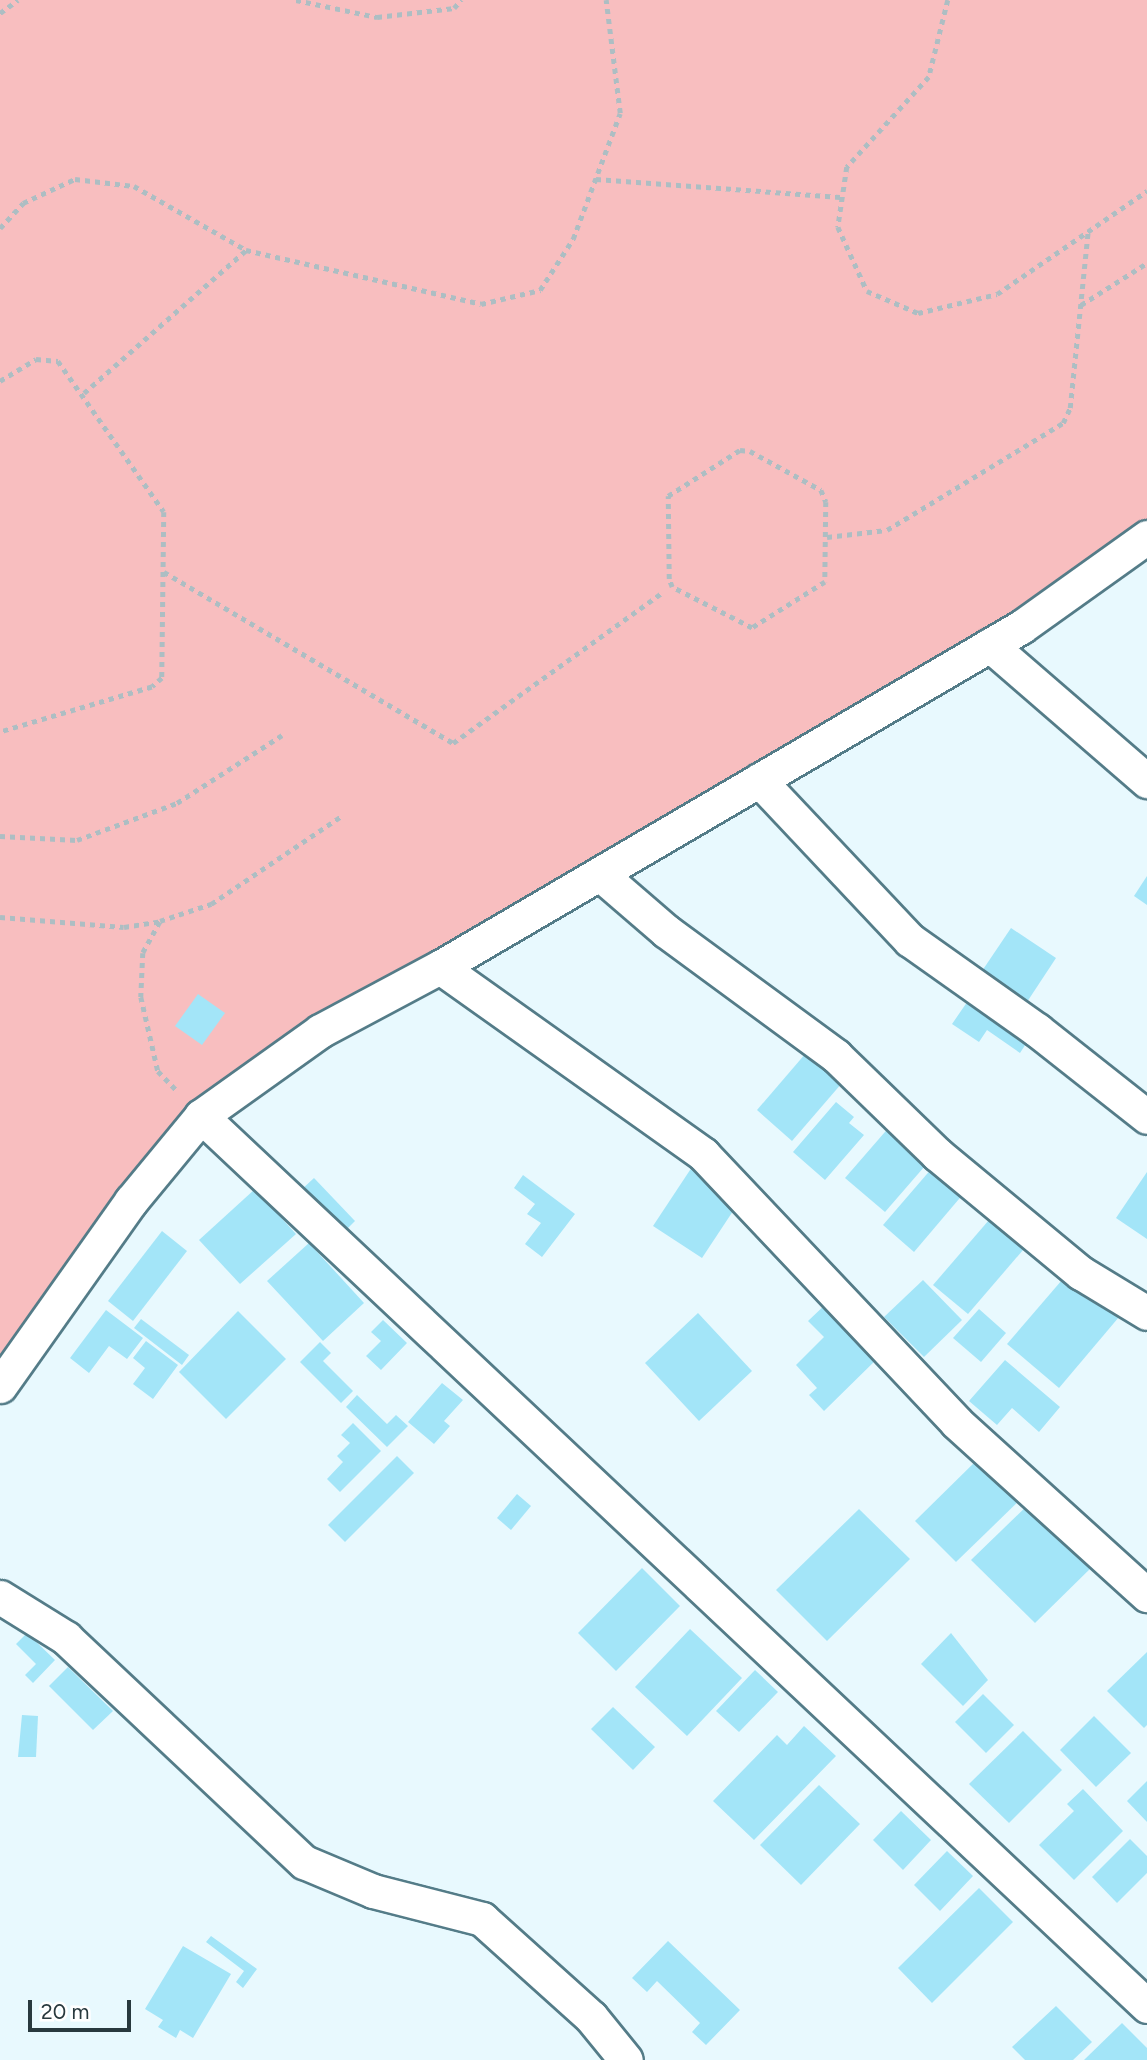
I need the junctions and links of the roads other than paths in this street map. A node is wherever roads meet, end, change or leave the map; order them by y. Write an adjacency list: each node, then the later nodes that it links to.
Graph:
1 (1147, 537): 2 (street)
2 (990, 645): 3 (street); 4 (street)
3 (759, 780): 5 (street); 8 (street)
4 (1147, 781)
5 (600, 874): 6 (street); 9 (street)
6 (440, 967): 7 (street); 11 (street)
7 (201, 1116): 10 (street); 13 (street)
8 (1147, 1117)
9 (1147, 1312)
10 (0, 1386)
11 (1147, 1595)
12 (0, 1597): 14 (street)
13 (1147, 2006)
14 (626, 2060)

